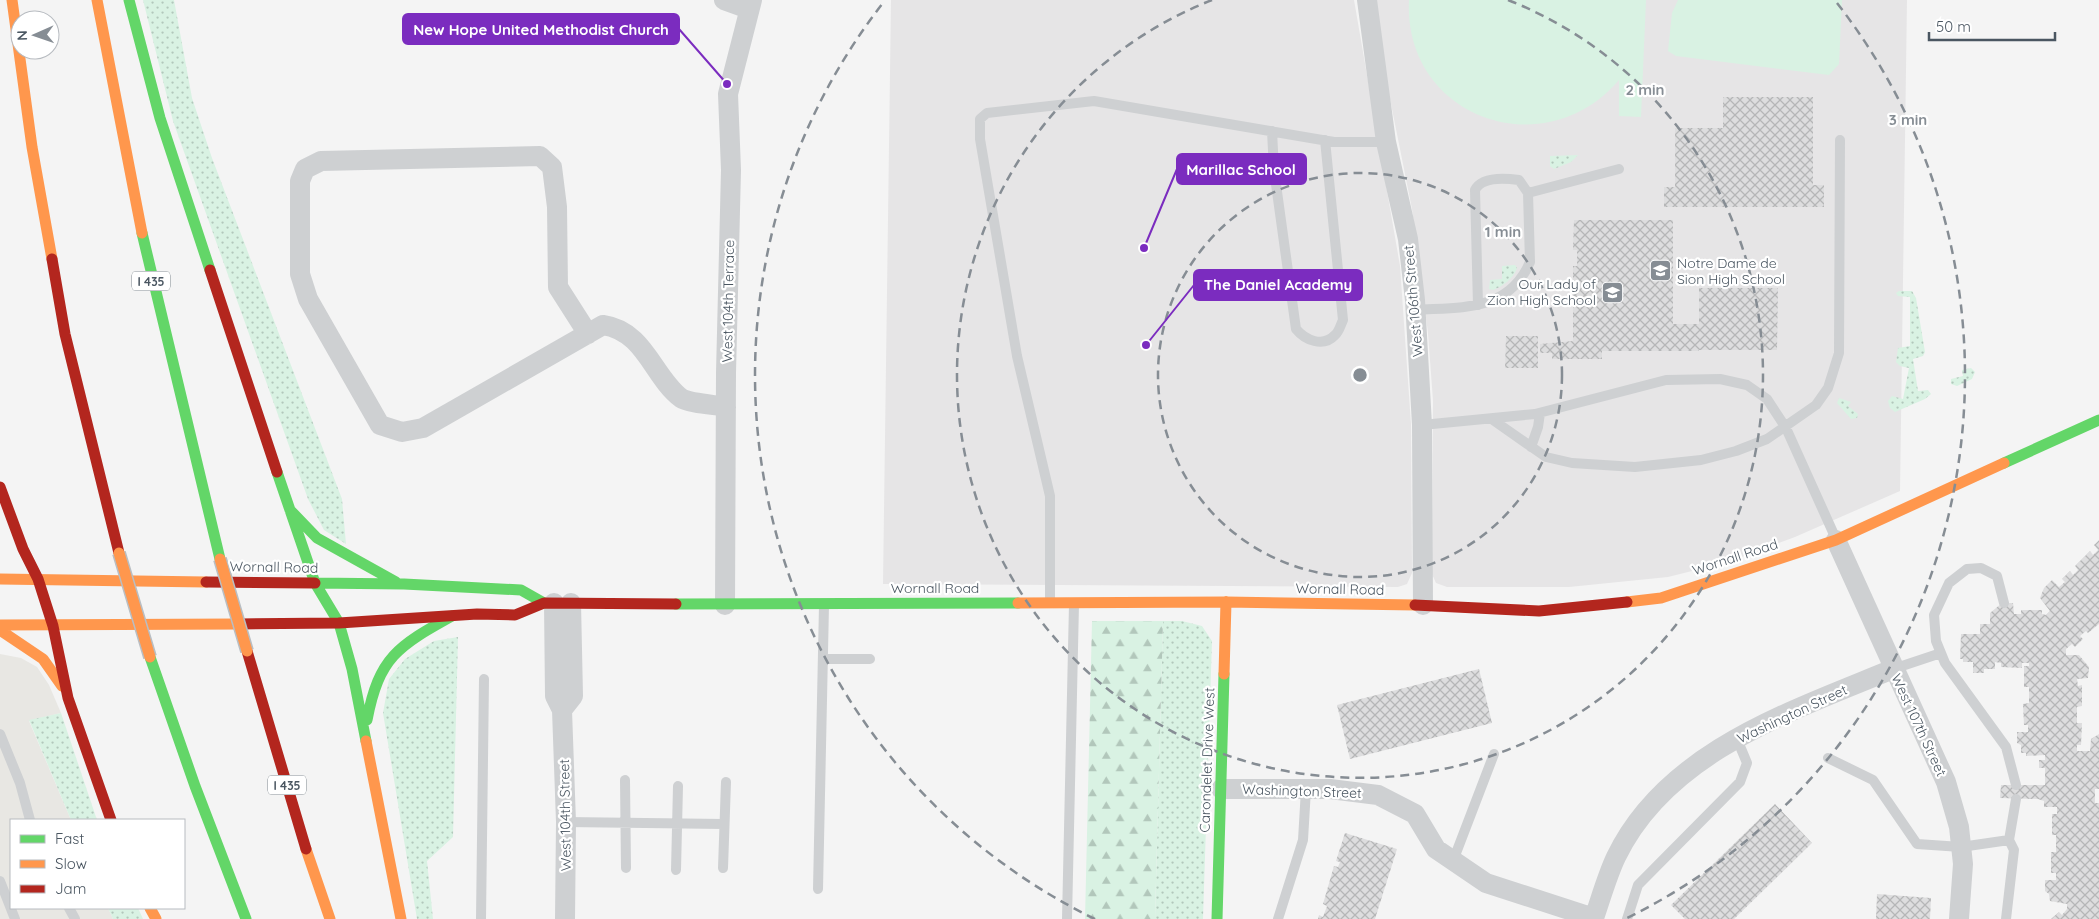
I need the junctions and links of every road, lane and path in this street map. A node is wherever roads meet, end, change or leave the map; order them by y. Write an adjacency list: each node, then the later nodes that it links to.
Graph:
1 (12, 0): 78 (main road, bridge)
2 (97, 0): 79 (main road, I 435, bridge)
3 (130, 0): 24 (main road)
4 (724, 0): 6 (street)
5 (1367, 0): 10 (street, West 106th Street)
6 (751, 5): 16 (street, West 104th Terrace)
7 (1272, 132): 8 (lane); 8 (lane); 33 (lane)
8 (1324, 140): 10 (lane)
9 (1840, 140): 21 (lane)
10 (1386, 142): 14 (street, West 106th Street)
11 (1619, 169): 12 (lane)
12 (1528, 193): 13 (lane); 13 (lane)
13 (1478, 305): 14 (lane)
14 (1416, 310): 20 (street, West 106th Street)
15 (588, 334): 15 (street); 16 (street)
16 (726, 407): 37 (street, West 104th Terrace)
17 (1540, 413): 18 (lane); 21 (lane); 22 (lane)
18 (1493, 420): 20 (lane); 22 (lane)
19 (2099, 420): 25 (main road, Wornall Road)
20 (1422, 425): 38 (street, West 106th Street)
21 (1786, 428): 22 (lane); 25 (lane)
22 (1531, 447)
23 (0, 487): 27 (main road)
24 (290, 510): 28 (main road); 29 (main road)
25 (1836, 540): 38 (main road, Wornall Road); 47 (street, West 107th Street)
26 (0, 579): 27 (main road, Wornall Road)
27 (38, 579): 28 (main road, Wornall Road); 30 (main road); 42 (main road)
28 (315, 582): 29 (main road, Wornall Road); 40 (main road)
29 (399, 584): 32 (main road, Wornall Road)
30 (15, 592)
31 (1226, 602): 34 (main road, Wornall Road); 38 (main road, Wornall Road); 59 (main road, Carondelet Drive West)
32 (557, 603): 37 (main road, Wornall Road); 39 (main road, Wornall Road); 64 (street, West 104th Street)
33 (1050, 603): 34 (main road, Wornall Road); 36 (main road, Wornall Road)
34 (1074, 603): 83 (lane)
35 (2004, 603): 44 (lane)
36 (824, 604): 37 (main road, Wornall Road); 46 (lane)
37 (725, 605)
38 (1422, 605)
39 (452, 616): 40 (main road, Wornall Road); 50 (main road)
40 (339, 624): 42 (main road, Wornall Road); 50 (main road)
41 (0, 625): 42 (main road, Wornall Road)
42 (53, 626): 49 (main road)
43 (0, 630): 49 (main road)
44 (1941, 653): 47 (lane); 57 (lane)
45 (870, 658): 46 (lane)
46 (823, 659): 75 (lane)
47 (1893, 669): 52 (street, Washington Street); 69 (street, West 107th Street)
48 (484, 678): 81 (lane)
49 (68, 698): 63 (main road)
50 (365, 731): 80 (main road)
51 (0, 734): 62 (lane)
52 (1737, 739): 77 (street, Washington Street); 86 (lane)
53 (1494, 754): 70 (lane)
54 (1828, 758): 69 (lane)
55 (625, 780): 65 (lane)
56 (726, 782): 67 (lane)
57 (2016, 785)
58 (678, 786): 66 (lane)
59 (1221, 789): 60 (street, Washington Street); 84 (main road, Carondelet Drive West)
60 (1306, 789): 70 (street, Washington Street); 85 (lane)
61 (2016, 799): 68 (lane)
62 (30, 819)
63 (111, 819)
64 (566, 822): 65 (lane); 82 (street, West 104th Street)
65 (627, 822): 66 (lane); 71 (lane)
66 (677, 823): 67 (lane); 73 (lane)
67 (724, 824): 72 (lane)
68 (2009, 840): 69 (lane); 88 (lane)
69 (1961, 847): 87 (street, West 107th Street)
70 (1453, 861): 77 (street, Washington Street)
71 (626, 868)
72 (723, 868)
73 (676, 870)
74 (0, 881): 76 (lane)
75 (818, 888)
76 (10, 906)
77 (1596, 918)
78 (246, 919)
79 (330, 919)
80 (401, 919)
81 (481, 919)
82 (566, 919)
83 (1067, 919)
84 (1217, 919)
85 (1278, 919)
86 (1627, 919)
87 (1959, 919)
88 (2006, 919)

